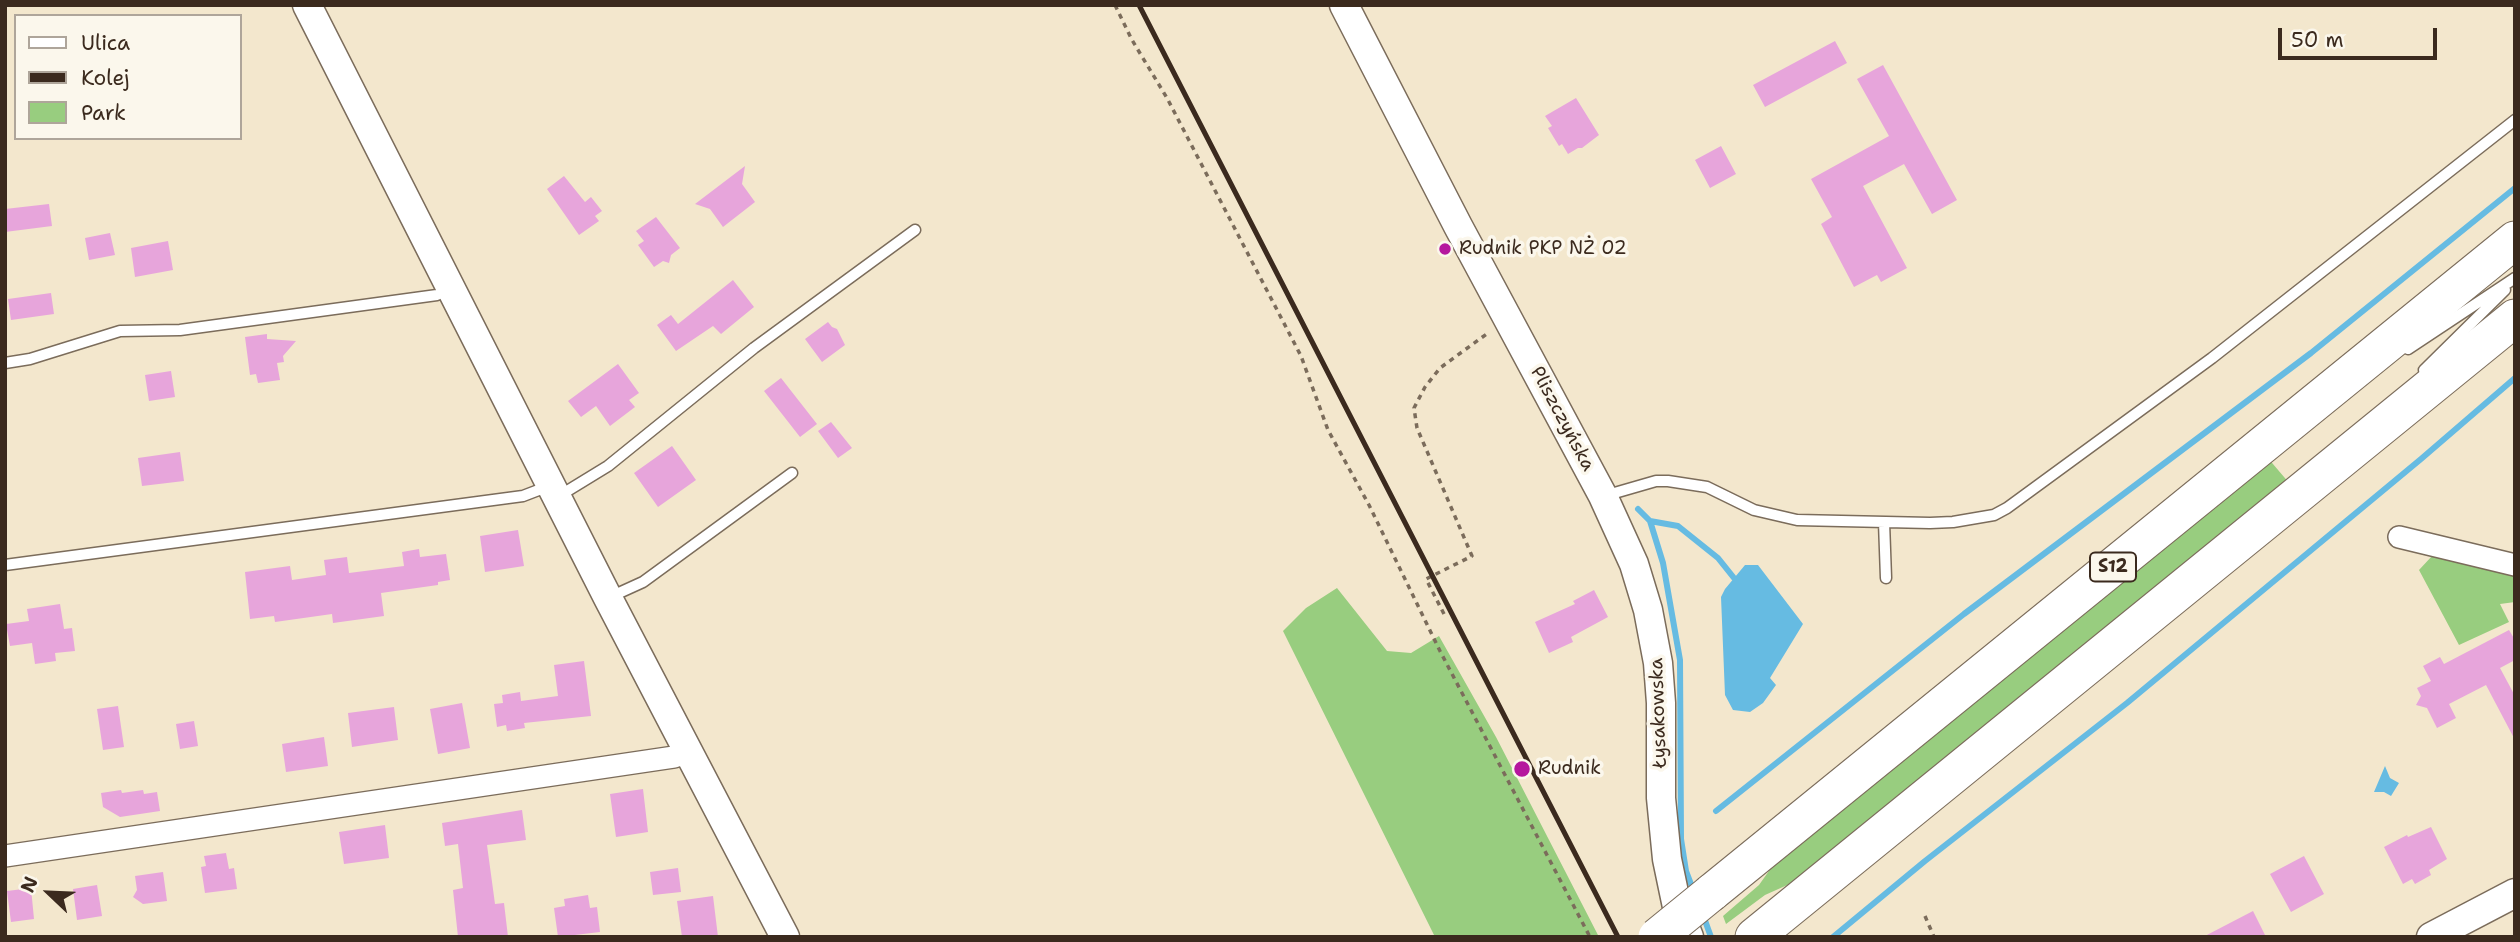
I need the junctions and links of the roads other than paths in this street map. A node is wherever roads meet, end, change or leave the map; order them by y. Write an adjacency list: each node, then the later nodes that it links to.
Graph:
1 (307, 5): 7 (street)
2 (1344, 5): 18 (street, Pliszczyńska)
3 (2515, 120): 19 (lane)
4 (915, 230): 16 (lane)
5 (2515, 240): 14 (highway, S12)
6 (2515, 279): 9 (lane); 11 (lane)
7 (451, 289): 10 (lane); 16 (street)
8 (2515, 318): 17 (highway)
9 (2403, 352)
10 (5, 363)
11 (2417, 377)
12 (2358, 382): 14 (lane)
13 (2388, 405): 17 (lane)
14 (2257, 450): 29 (highway, S12, bridge)
15 (792, 473): 24 (lane)
16 (554, 491): 21 (lane); 24 (street)
17 (2300, 492): 31 (highway)
18 (1602, 496): 19 (lane); 30 (street, Łysakowska)
19 (1884, 523): 23 (lane)
20 (2399, 537): 22 (street)
21 (5, 565)
22 (2515, 565)
23 (1886, 578)
24 (608, 598): 25 (street)
25 (688, 752): 26 (street); 28 (street)
26 (5, 856)
27 (2515, 893): 32 (street)
28 (785, 937)
29 (1657, 937)
30 (1689, 937)
31 (1754, 937)
32 (2431, 937)

